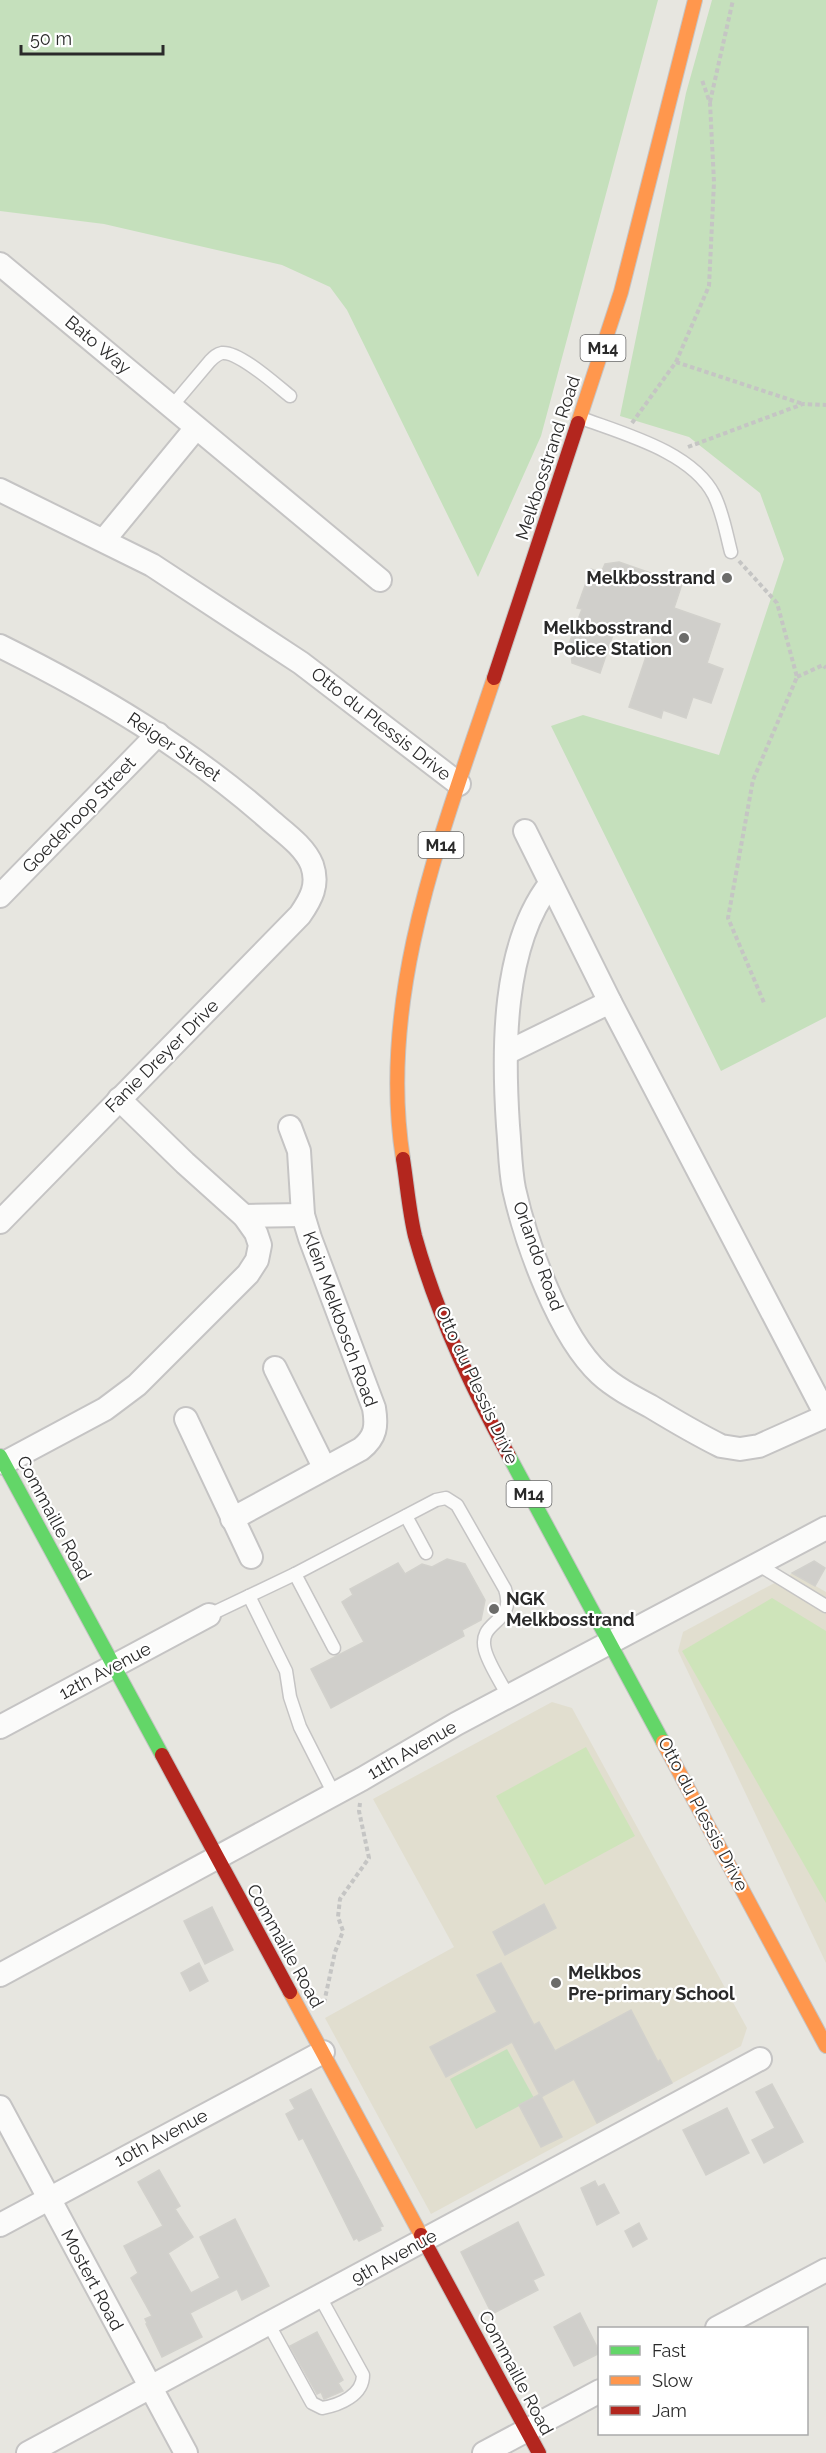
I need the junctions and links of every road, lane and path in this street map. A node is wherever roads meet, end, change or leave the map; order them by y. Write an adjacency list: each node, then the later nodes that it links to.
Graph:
1 (695, 0): 11 (main road, Melkbosstrand Road / M14)
2 (733, 0): 4 (path)
3 (700, 73): 4 (path)
4 (710, 103): 6 (path)
5 (0, 264): 10 (street, Bato Way)
6 (676, 362): 8 (path); 13 (path)
7 (290, 396): 10 (lane)
8 (803, 404): 9 (path); 14 (path)
9 (826, 405)
10 (172, 406): 12 (street, Bato Way)
11 (580, 418): 13 (lane); 23 (main road, Melkbosstrand Road / M14)
12 (196, 428): 16 (street); 18 (street, Bato Way)
13 (624, 434): 14 (lane)
14 (670, 454): 17 (lane)
15 (0, 490): 16 (street, Otto du Plessis Drive)
16 (104, 540): 23 (street, Otto du Plessis Drive)
17 (730, 552): 21 (path)
18 (380, 580)
19 (0, 646): 22 (street, Reiger Street)
20 (826, 668): 21 (path)
21 (797, 677): 29 (path)
22 (158, 734): 25 (street, Reiger Street); 27 (street, Goedehoop Street)
23 (459, 784): 51 (main road, Otto du Plessis Drive / M14)
24 (525, 831): 26 (street, Orlando Road)
25 (315, 883): 31 (street, Fanie Dreyer Drive)
26 (550, 884): 28 (street, Orlando Road); 30 (street, Orlando Road)
27 (0, 896)
28 (610, 1002): 30 (street); 37 (street, Orlando Road)
29 (765, 1005)
30 (506, 1053): 37 (street, Orlando Road)
31 (119, 1099): 34 (street); 35 (street, Fanie Dreyer Drive)
32 (290, 1127): 33 (street, Klein Melkbosch Road)
33 (303, 1215): 34 (street, Klein Melkbosch Road); 39 (street, Klein Melkbosch Road)
34 (244, 1216): 40 (street)
35 (0, 1222)
36 (275, 1368): 39 (street)
37 (826, 1415)
38 (186, 1419): 42 (street)
39 (324, 1467): 42 (street, Klein Melkbosch Road)
40 (4, 1469): 53 (main road, Commaille Road)
41 (406, 1516): 44 (lane); 47 (lane); 54 (lane)
42 (232, 1519): 45 (street)
43 (826, 1528): 46 (street, 11th Avenue)
44 (426, 1553)
45 (250, 1557)
46 (757, 1564): 49 (lane); 51 (street, 11th Avenue)
47 (295, 1574): 48 (lane); 52 (lane)
48 (249, 1596): 50 (lane); 57 (lane)
49 (826, 1606)
50 (209, 1615): 53 (street, 12th Avenue)
51 (610, 1642): 54 (street, 11th Avenue); 61 (main road, Otto du Plessis Drive / M14)
52 (334, 1647)
53 (114, 1666): 55 (street, 12th Avenue); 58 (main road, Commaille Road)
54 (508, 1696): 56 (street, 11th Avenue)
55 (0, 1727)
56 (362, 1779): 57 (street, 11th Avenue); 60 (path)
57 (334, 1794): 58 (street, 11th Avenue)
58 (216, 1857): 59 (street, 11th Avenue); 62 (main road, Commaille Road)
59 (0, 1975)
60 (322, 2010)
61 (824, 2042)
62 (323, 2052): 65 (street, 10th Avenue); 67 (main road, Commaille Road)
63 (760, 2059): 67 (street, 9th Avenue)
64 (0, 2107): 65 (street, Mostert Road)
65 (48, 2198): 66 (street, 10th Avenue); 72 (street, Mostert Road)
66 (0, 2225)
67 (424, 2240): 69 (street, 9th Avenue); 74 (main road, Commaille Road)
68 (826, 2270): 71 (street)
69 (320, 2297): 70 (street, 9th Avenue); 70 (lane)
70 (267, 2323): 72 (street, 9th Avenue)
71 (719, 2327)
72 (150, 2388): 75 (street, 9th Avenue); 76 (street, Mostert Road)
73 (598, 2392): 74 (street)
74 (526, 2430): 77 (street); 78 (main road, Commaille Road)
75 (28, 2453)
76 (186, 2453)
77 (484, 2453)
78 (539, 2453)

